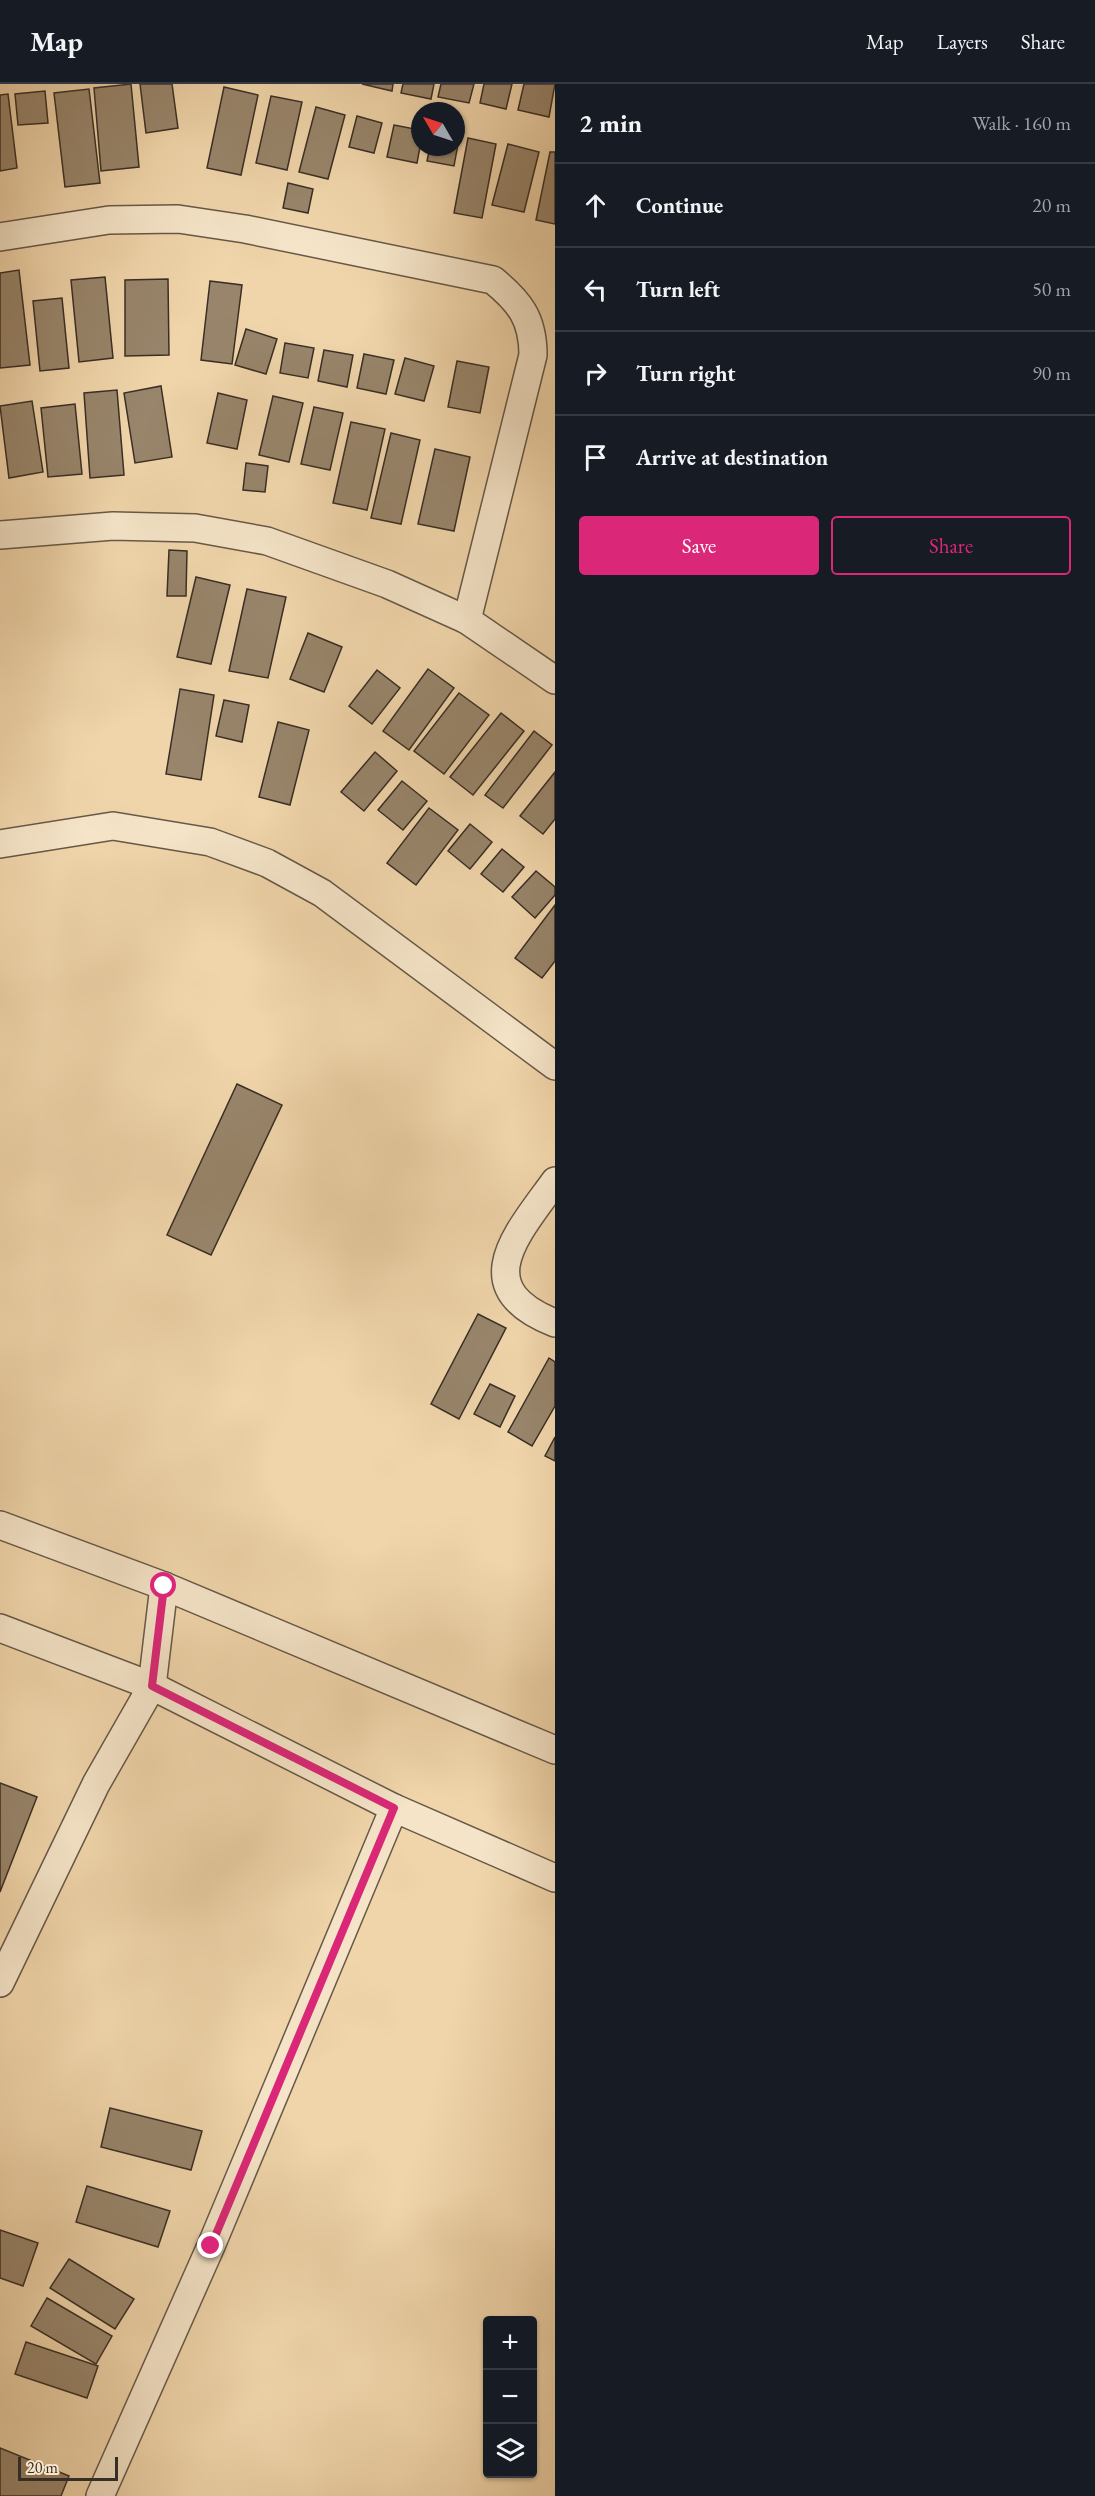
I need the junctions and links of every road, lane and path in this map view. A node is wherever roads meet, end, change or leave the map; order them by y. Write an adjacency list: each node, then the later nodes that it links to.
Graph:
1 (0, 237): 3 (street)
2 (0, 535): 3 (street)
3 (467, 620): 4 (street)
4 (555, 680)
5 (0, 844): 6 (street)
6 (555, 1066)
7 (555, 1181): 8 (street)
8 (555, 1323)
9 (0, 1525): 10 (street)
10 (164, 1586): 12 (street); 13 (street)
11 (0, 1628): 12 (street)
12 (152, 1686): 14 (street); 16 (street)
13 (555, 1750)
14 (394, 1808): 15 (street); 17 (street)
15 (555, 1878)
16 (0, 1983)
17 (100, 2496)

